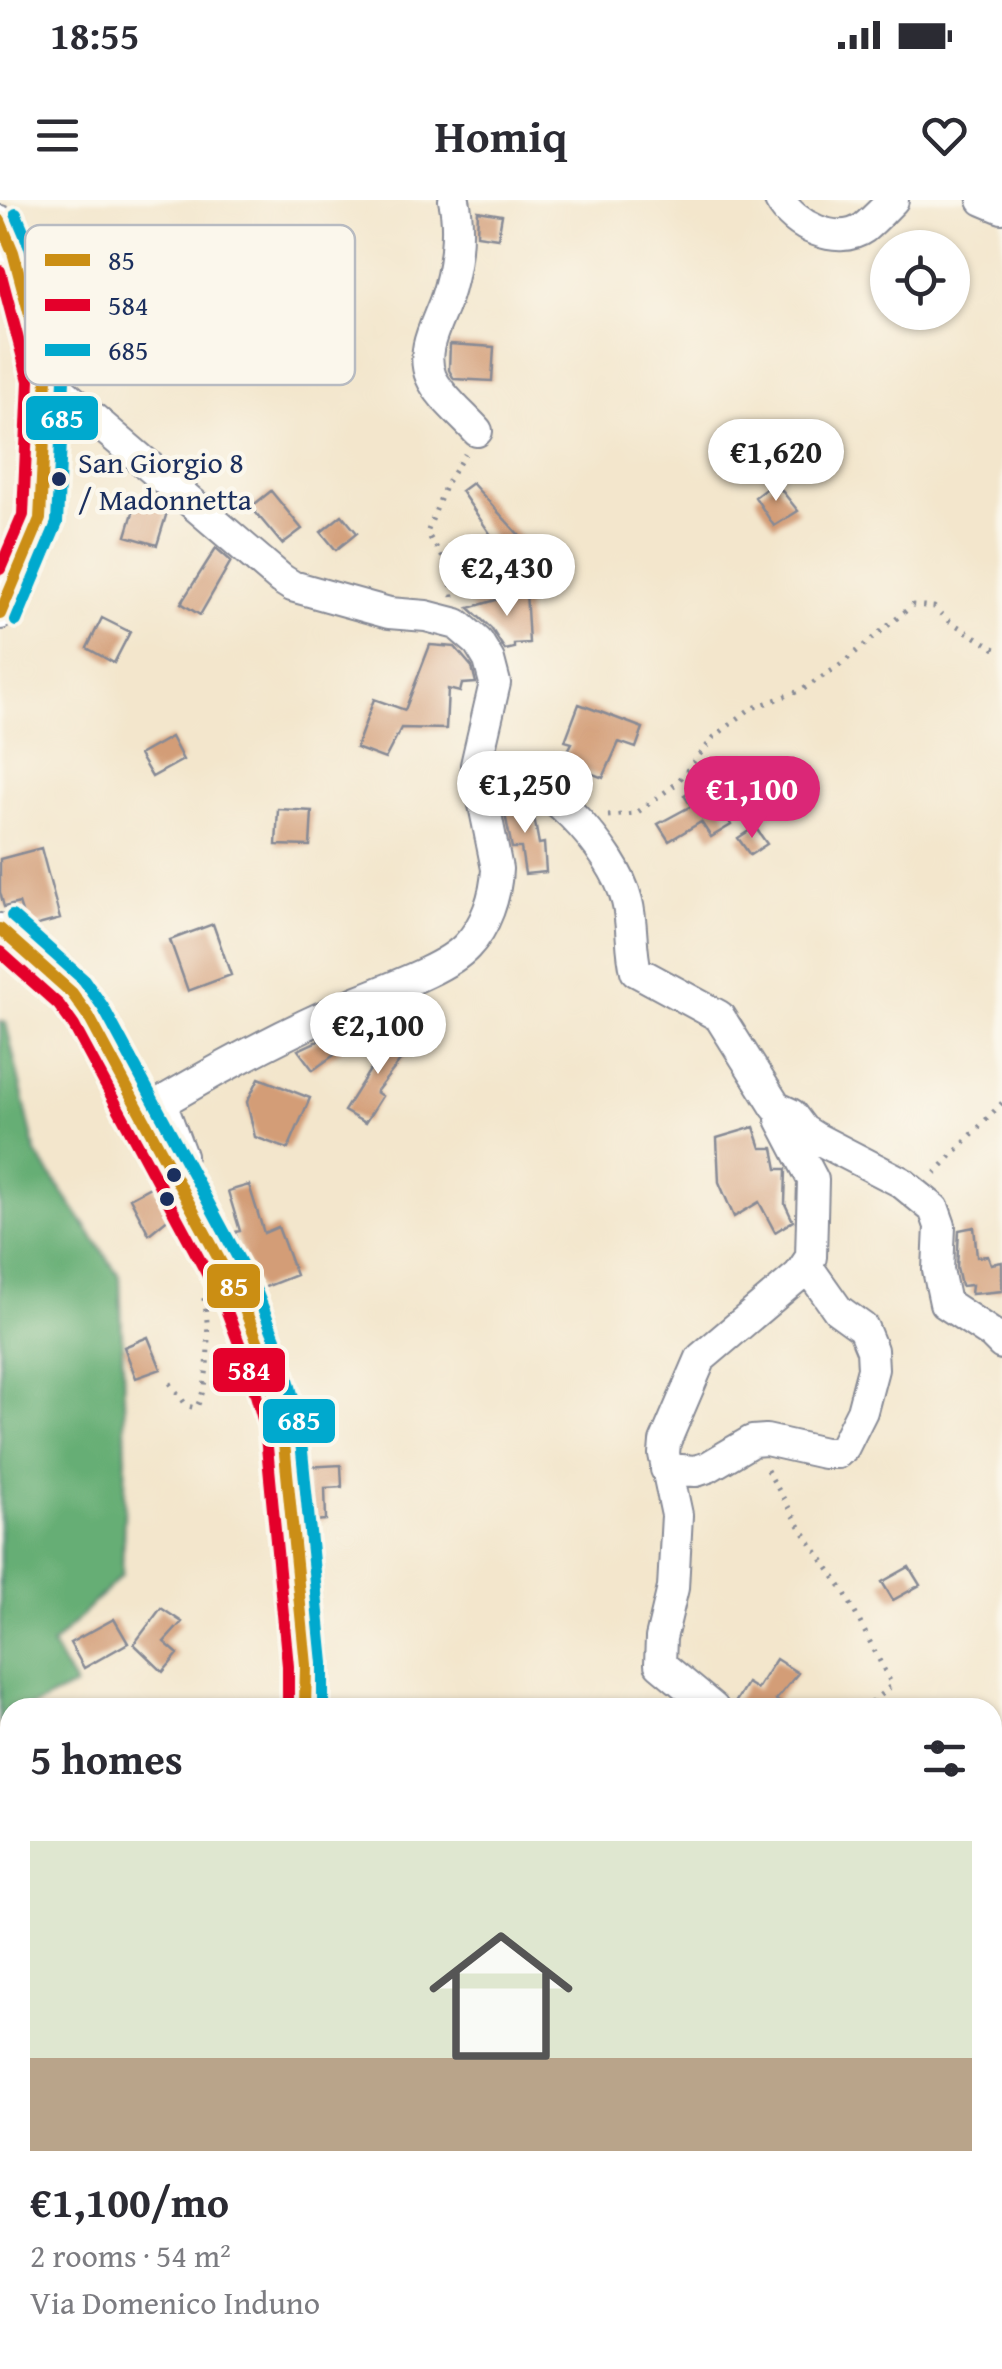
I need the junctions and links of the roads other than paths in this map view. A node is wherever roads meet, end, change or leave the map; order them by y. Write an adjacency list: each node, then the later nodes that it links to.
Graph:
1 (454, 200): 10 (street)
2 (780, 200): 3 (street)
3 (893, 200)
4 (983, 200): 5 (street)
5 (1002, 208)
6 (0, 221): 7 (street)
7 (25, 297)
8 (47, 385): 11 (street)
9 (54, 385): 12 (street)
10 (477, 431)
11 (0, 614)
12 (478, 776): 14 (street); 15 (street)
13 (0, 929): 15 (street)
14 (776, 1107): 16 (street); 17 (street)
15 (170, 1173): 19 (street)
16 (807, 1266): 18 (street); 18 (street)
17 (1002, 1344)
18 (666, 1468): 22 (street)
19 (294, 1556): 20 (street); 21 (street)
20 (305, 1698)
21 (325, 1698)
22 (698, 1698)

